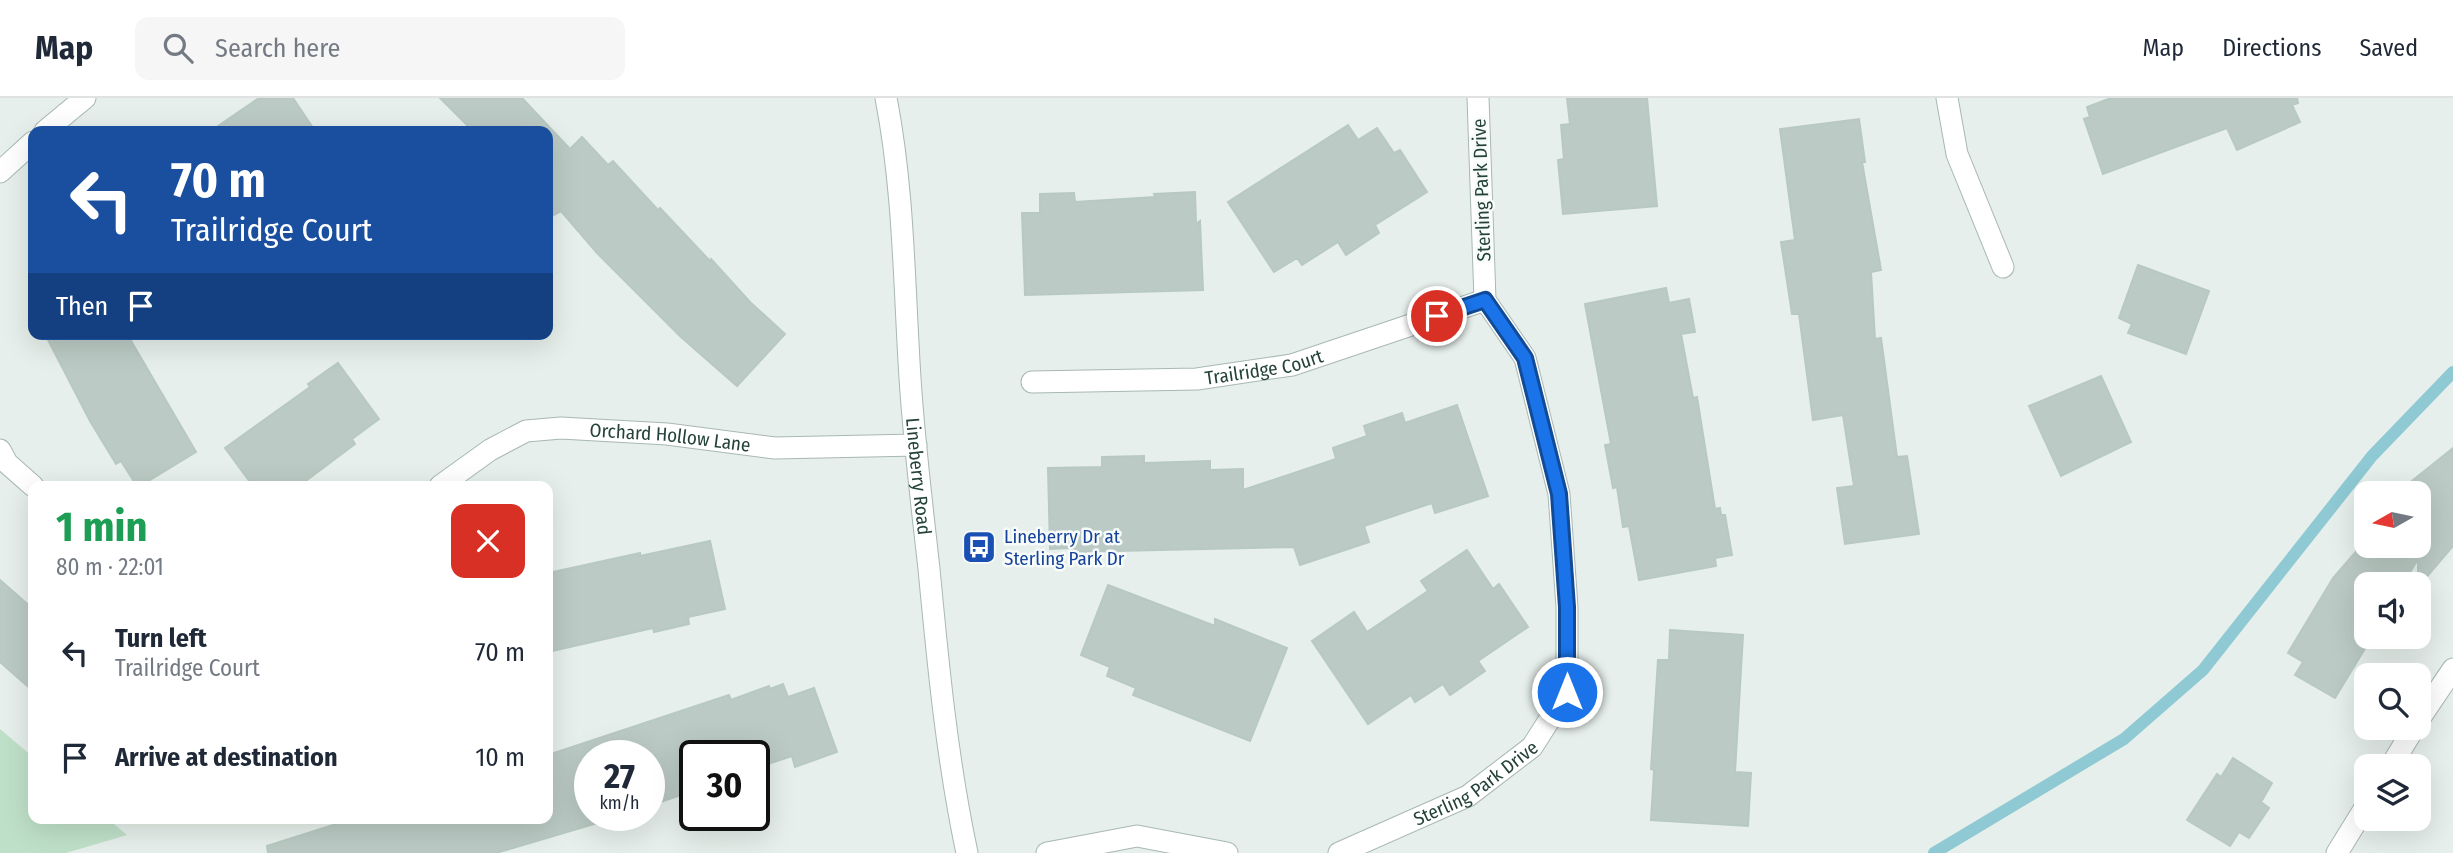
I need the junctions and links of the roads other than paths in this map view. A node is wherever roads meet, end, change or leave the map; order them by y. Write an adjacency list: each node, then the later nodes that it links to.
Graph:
1 (85, 98): 5 (street)
2 (886, 98): 11 (street, Lineberry Road)
3 (1478, 98): 9 (street, Sterling Park Drive)
4 (1947, 98): 8 (street)
5 (51, 126)
6 (28, 147): 7 (street)
7 (0, 172)
8 (2003, 267)
9 (1485, 300): 10 (street, Trailridge Court); 21 (street, Sterling Park Drive)
10 (1032, 382)
11 (916, 445): 13 (street, Orchard Hollow Lane); 18 (street, Lineberry Road)
12 (0, 450): 14 (street)
13 (447, 481)
14 (28, 482)
15 (2453, 669): 16 (street)
16 (2431, 702)
17 (2354, 825): 22 (street)
18 (967, 853)
19 (1047, 853): 20 (street)
20 (1227, 853)
21 (1339, 853)
22 (2337, 853)

